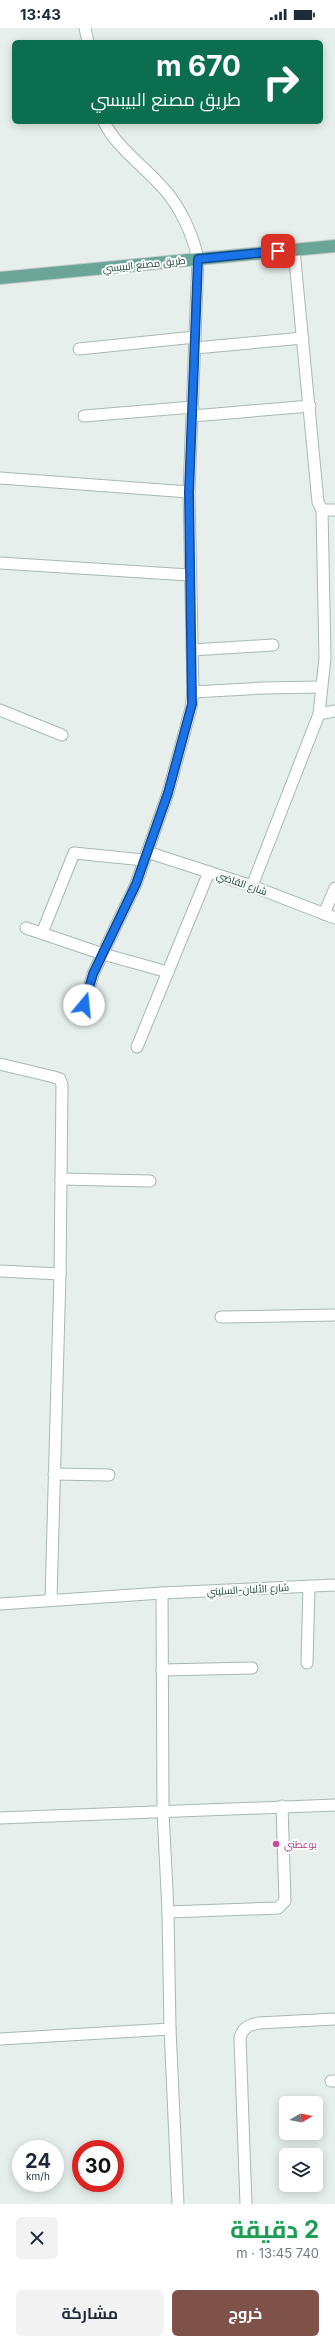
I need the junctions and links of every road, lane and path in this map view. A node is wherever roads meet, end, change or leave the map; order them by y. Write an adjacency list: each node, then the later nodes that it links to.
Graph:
1 (85, 28): 2 (street)
2 (88, 40)
3 (105, 124): 6 (street)
4 (335, 246): 5 (main road, طريق مصنع البيبسي)
5 (294, 250): 6 (main road, طريق مصنع البيبسي); 9 (street)
6 (198, 259): 7 (main road, طريق مصنع البيبسي); 8 (street)
7 (0, 278)
8 (195, 337): 10 (street); 11 (street)
9 (303, 338): 10 (street); 12 (street)
10 (195, 348): 13 (street)
11 (79, 349)
12 (310, 406): 13 (street); 17 (street)
13 (193, 411): 14 (street); 16 (street)
14 (84, 416)
15 (0, 478): 16 (street)
16 (189, 492): 20 (street)
17 (322, 510): 18 (street); 23 (street)
18 (335, 510)
19 (0, 563): 20 (street)
20 (189, 575): 22 (street)
21 (274, 645): 22 (street)
22 (192, 650): 24 (street)
23 (321, 687): 24 (street); 27 (street)
24 (193, 692): 29 (street)
25 (0, 710): 28 (street)
26 (335, 711): 27 (street)
27 (318, 714): 31 (street)
28 (62, 735)
29 (146, 856): 30 (street, شارع القاضي); 36 (street, شارع القاضي); 37 (street)
30 (209, 872): 31 (street, شارع القاضي); 38 (street)
31 (252, 886): 33 (street, شارع القاضي)
32 (335, 888): 33 (street)
33 (324, 914): 34 (street, شارع القاضي)
34 (335, 918)
35 (26, 928): 36 (street)
36 (42, 934): 37 (street)
37 (103, 954): 38 (street); 39 (street)
38 (168, 972): 40 (street)
39 (84, 1005)
40 (137, 1047)
41 (0, 1064): 42 (street)
42 (61, 1179): 43 (street); 45 (street)
43 (150, 1181)
44 (0, 1271): 45 (street)
45 (60, 1274): 48 (street)
46 (335, 1315): 47 (street)
47 (221, 1317)
48 (54, 1474): 49 (street); 53 (street)
49 (109, 1475)
50 (335, 1585): 51 (street, شارع الألبان-السليني)
51 (309, 1586): 52 (street, شارع الألبان-السليني); 55 (street)
52 (162, 1593): 53 (street, شارع الألبان-السليني); 57 (street)
53 (51, 1600): 54 (street, شارع الألبان-السليني)
54 (0, 1604)
55 (307, 1663)
56 (252, 1668): 57 (street)
57 (162, 1670): 60 (street)
58 (335, 1805): 59 (street)
59 (282, 1806): 60 (street); 62 (street)
60 (163, 1810): 61 (street); 62 (street)
61 (0, 1818)
62 (168, 1912): 64 (street)
63 (335, 2019): 67 (street)
64 (170, 2030): 65 (street); 66 (street)
65 (0, 2039)
66 (178, 2204)
67 (246, 2204)

